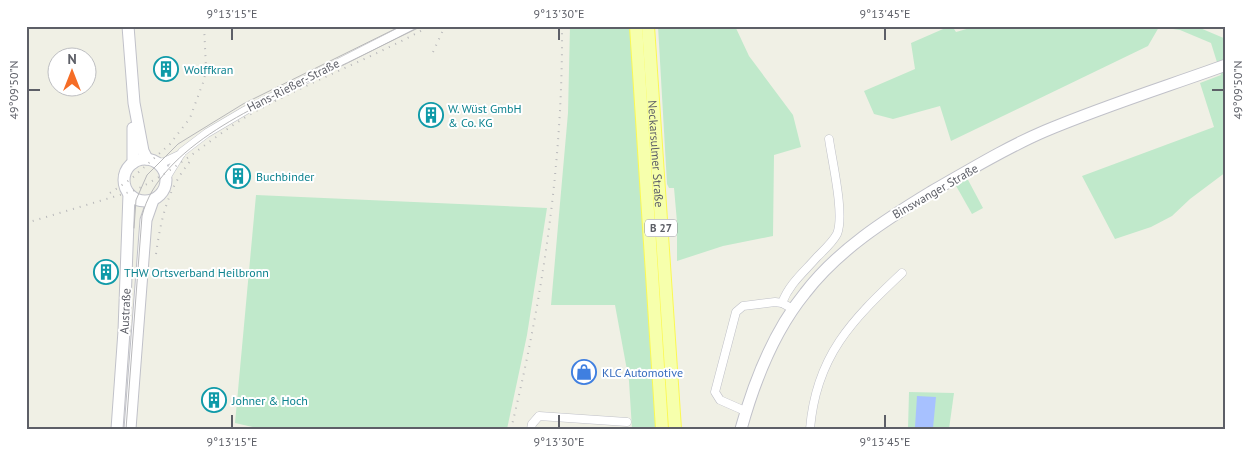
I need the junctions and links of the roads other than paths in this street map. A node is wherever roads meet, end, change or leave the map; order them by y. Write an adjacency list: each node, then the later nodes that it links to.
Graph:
1 (128, 26): 6 (main road, Austraße)
2 (411, 26): 8 (street, Hans-Rießer-Straße)
3 (636, 26): 22 (main road, Neckarsulmer Straße / B 27)
4 (648, 26): 23 (main road, Neckarsulmer Straße / B 27)
5 (1226, 65): 16 (main road, Binswanger Straße)
6 (134, 103): 9 (main road, Austraße); 10 (main road, Austraße)
7 (829, 139): 15 (street)
8 (181, 154): 9 (street, Hans-Rießer-Straße); 11 (street, Hans-Rießer-Straße)
9 (152, 161): 10 (main road); 11 (main road, Austraße)
10 (133, 163): 12 (main road, Austraße)
11 (166, 178): 13 (main road, Austraße)
12 (129, 194): 13 (main road); 19 (main road, Austraße)
13 (153, 200): 20 (main road, Austraße)
14 (902, 272): 25 (street)
15 (782, 302): 16 (street); 17 (street)
16 (793, 309): 17 (main road, Binswanger Straße)
17 (746, 411): 24 (main road, Binswanger Straße)
18 (627, 422): 21 (street)
19 (117, 429)
20 (130, 429)
21 (531, 429)
22 (662, 429)
23 (675, 429)
24 (740, 429)
25 (810, 429)

